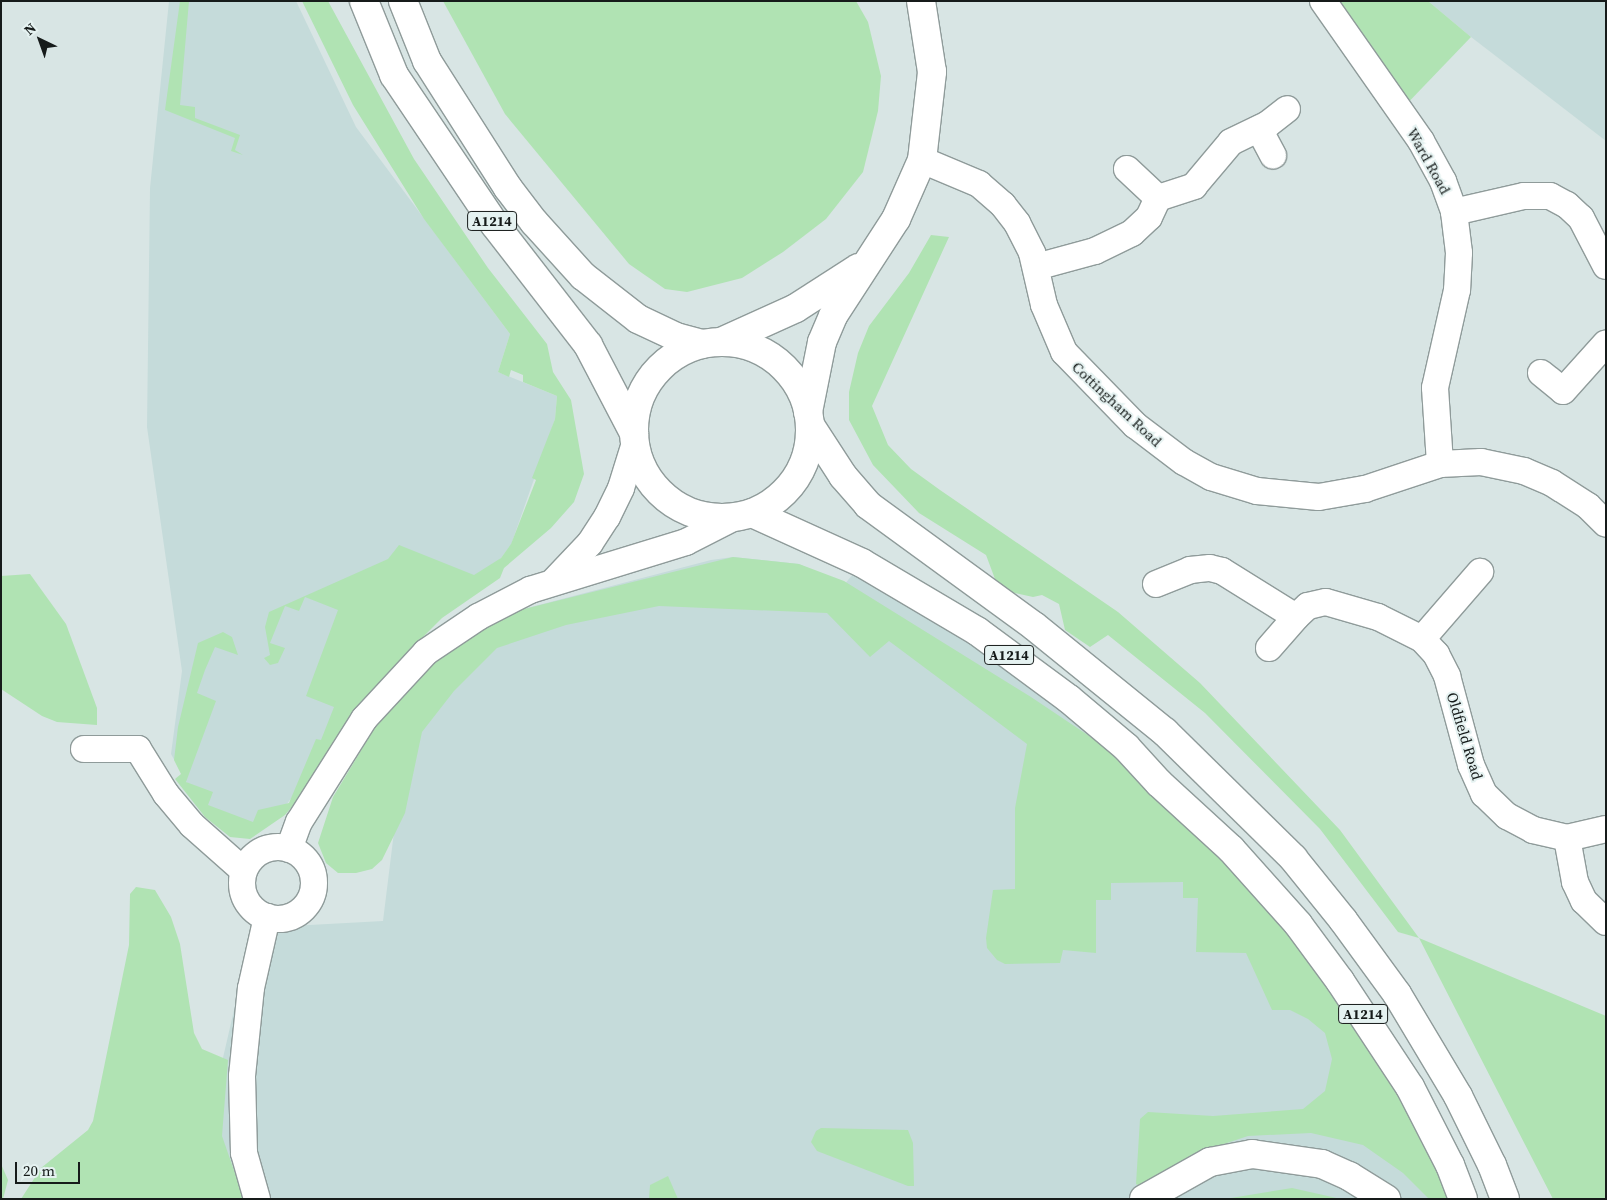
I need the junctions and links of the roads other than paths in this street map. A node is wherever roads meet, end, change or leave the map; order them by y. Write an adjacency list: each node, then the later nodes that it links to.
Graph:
1 (364, 1): 19 (main road, A1214)
2 (403, 1): 15 (main road, A1214)
3 (921, 1): 8 (main road)
4 (1323, 1): 11 (street, Ward Road)
5 (1287, 109): 6 (street)
6 (1259, 129): 7 (street); 10 (street)
7 (1273, 155)
8 (922, 160): 12 (main road); 14 (street, Cottingham Road)
9 (1127, 169): 10 (street)
10 (1158, 198): 14 (street)
11 (1454, 212): 13 (street); 20 (street, Ward Road)
12 (865, 263): 15 (main road); 18 (main road)
13 (1606, 266)
14 (1036, 267): 20 (street, Cottingham Road)
15 (711, 343): 18 (main road); 19 (main road)
16 (1606, 343): 17 (street)
17 (1541, 372)
18 (809, 418): 21 (main road); 40 (main road, A1214)
19 (634, 438): 21 (main road); 24 (street)
20 (1440, 464): 22 (street, Cottingham Road)
21 (744, 515): 24 (street); 39 (main road, A1214)
22 (1606, 524)
23 (1480, 572): 27 (street)
24 (553, 582): 32 (street)
25 (1156, 584): 26 (street)
26 (1296, 617): 27 (street, Oldfield Road); 28 (street, Oldfield Road)
27 (1422, 639): 31 (street, Oldfield Road)
28 (1269, 648)
29 (84, 749): 33 (street)
30 (1606, 829): 31 (street, Oldfield Road)
31 (1567, 838): 35 (street)
32 (289, 849): 33 (street); 34 (street)
33 (244, 871): 34 (street)
34 (267, 917): 36 (street)
35 (1606, 922)
36 (257, 1199)
37 (1144, 1199): 38 (main road)
38 (1386, 1199)
39 (1463, 1199)
40 (1505, 1199)

